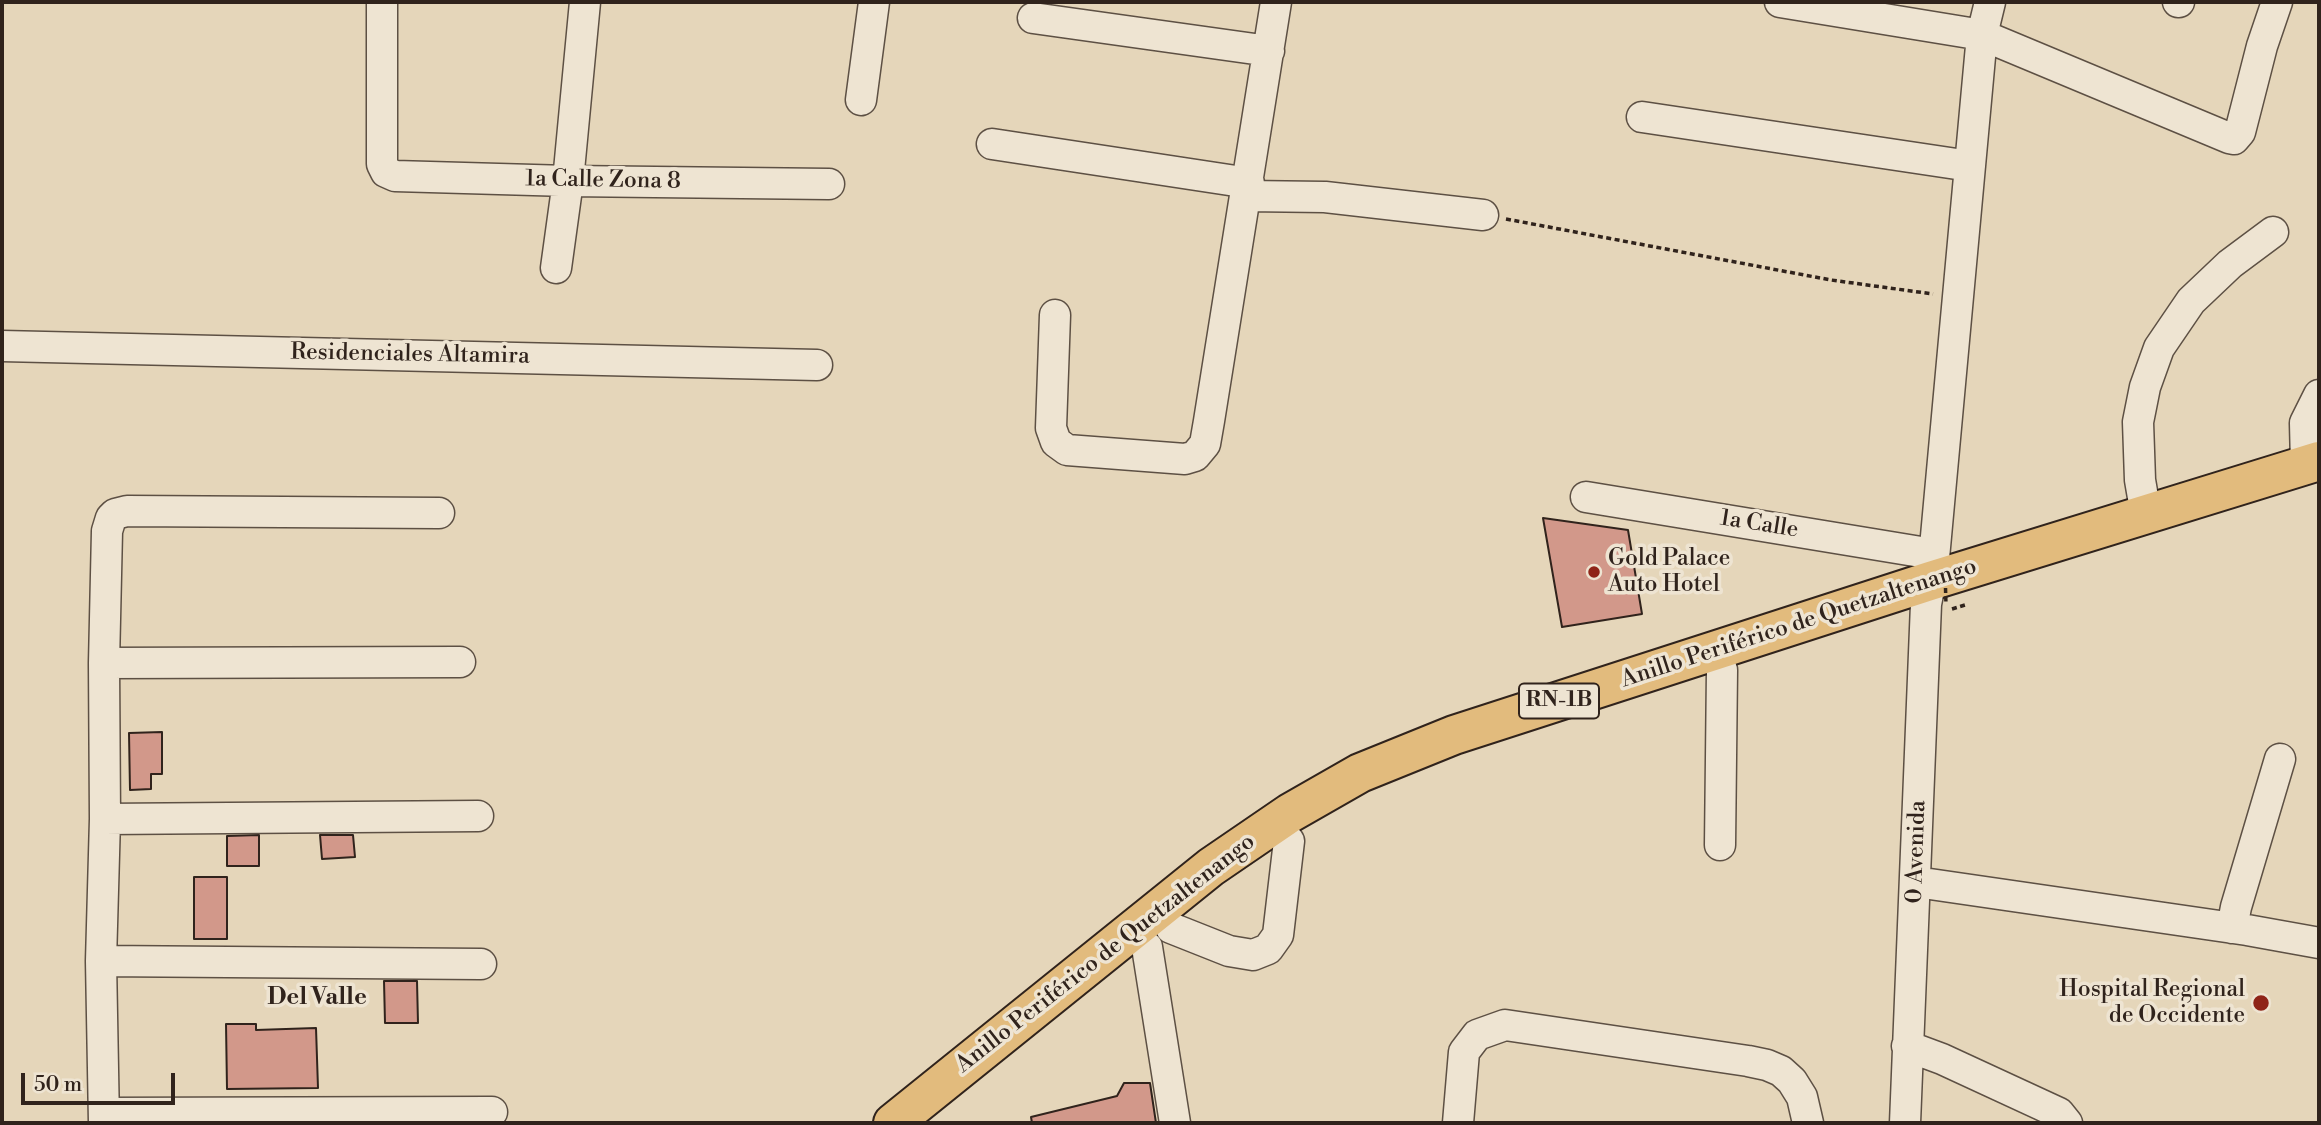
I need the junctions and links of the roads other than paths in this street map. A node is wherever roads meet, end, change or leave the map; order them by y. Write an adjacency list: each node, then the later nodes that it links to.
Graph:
1 (382, 2): 15 (street, 1a Calle Zona 8)
2 (585, 2): 15 (street)
3 (874, 2): 11 (street)
4 (1276, 2): 10 (street)
5 (1780, 2): 9 (street)
6 (1990, 2): 9 (street, 0 Avenida)
7 (2277, 2): 9 (street)
8 (1033, 18): 10 (street)
9 (1982, 35): 14 (street, 0 Avenida)
10 (1269, 51): 17 (street)
11 (861, 100)
12 (1642, 117): 14 (street)
13 (992, 144): 17 (street)
14 (1970, 166): 29 (street, 0 Avenida)
15 (568, 181): 16 (street, 1a Calle Zona 8); 20 (street)
16 (830, 184)
17 (1248, 190): 18 (street); 21 (street)
18 (1483, 215)
19 (2273, 232): 28 (street)
20 (556, 268)
21 (1055, 315)
22 (2, 346): 23 (street, Residenciales Altamira)
23 (817, 365)
24 (2319, 394): 25 (street)
25 (2315, 470): 28 (highway, Anillo Periférico de Quetzaltenango / RN-1B); 29 (highway, Anillo Periférico de Quetzaltenango / RN-1B)
26 (1586, 497): 29 (street, 1a Calle)
27 (439, 513): 31 (street)
28 (2146, 515): 29 (highway, Anillo Periférico de Quetzaltenango / RN-1B)
29 (1936, 583): 32 (highway, Anillo Periférico de Quetzaltenango / RN-1B); 38 (street, 0 Avenida); 47 (highway, Anillo Periférico de Quetzaltenango / RN-1B)
30 (460, 662): 31 (street)
31 (104, 663): 35 (street)
32 (1722, 670): 36 (highway, Anillo Periférico de Quetzaltenango / RN-1B); 37 (street)
33 (2280, 760): 39 (street)
34 (478, 816): 35 (street)
35 (104, 819): 42 (street)
36 (1289, 841): 40 (highway, Anillo Periférico de Quetzaltenango / RN-1B); 40 (street)
37 (1720, 845)
38 (1916, 882): 39 (street); 44 (street, 0 Avenida)
39 (2232, 928): 41 (street)
40 (1159, 937): 48 (highway, Anillo Periférico de Quetzaltenango / RN-1B); 49 (street)
41 (2319, 943)
42 (101, 961): 43 (street); 46 (street)
43 (481, 964)
44 (1907, 1046): 52 (street, 0 Avenida); 53 (street)
45 (492, 1112): 46 (street)
46 (104, 1118)
47 (893, 1123)
48 (930, 1123)
49 (1175, 1123)
50 (1458, 1123): 51 (street)
51 (1808, 1123)
52 (1905, 1123)
53 (2067, 1123)

